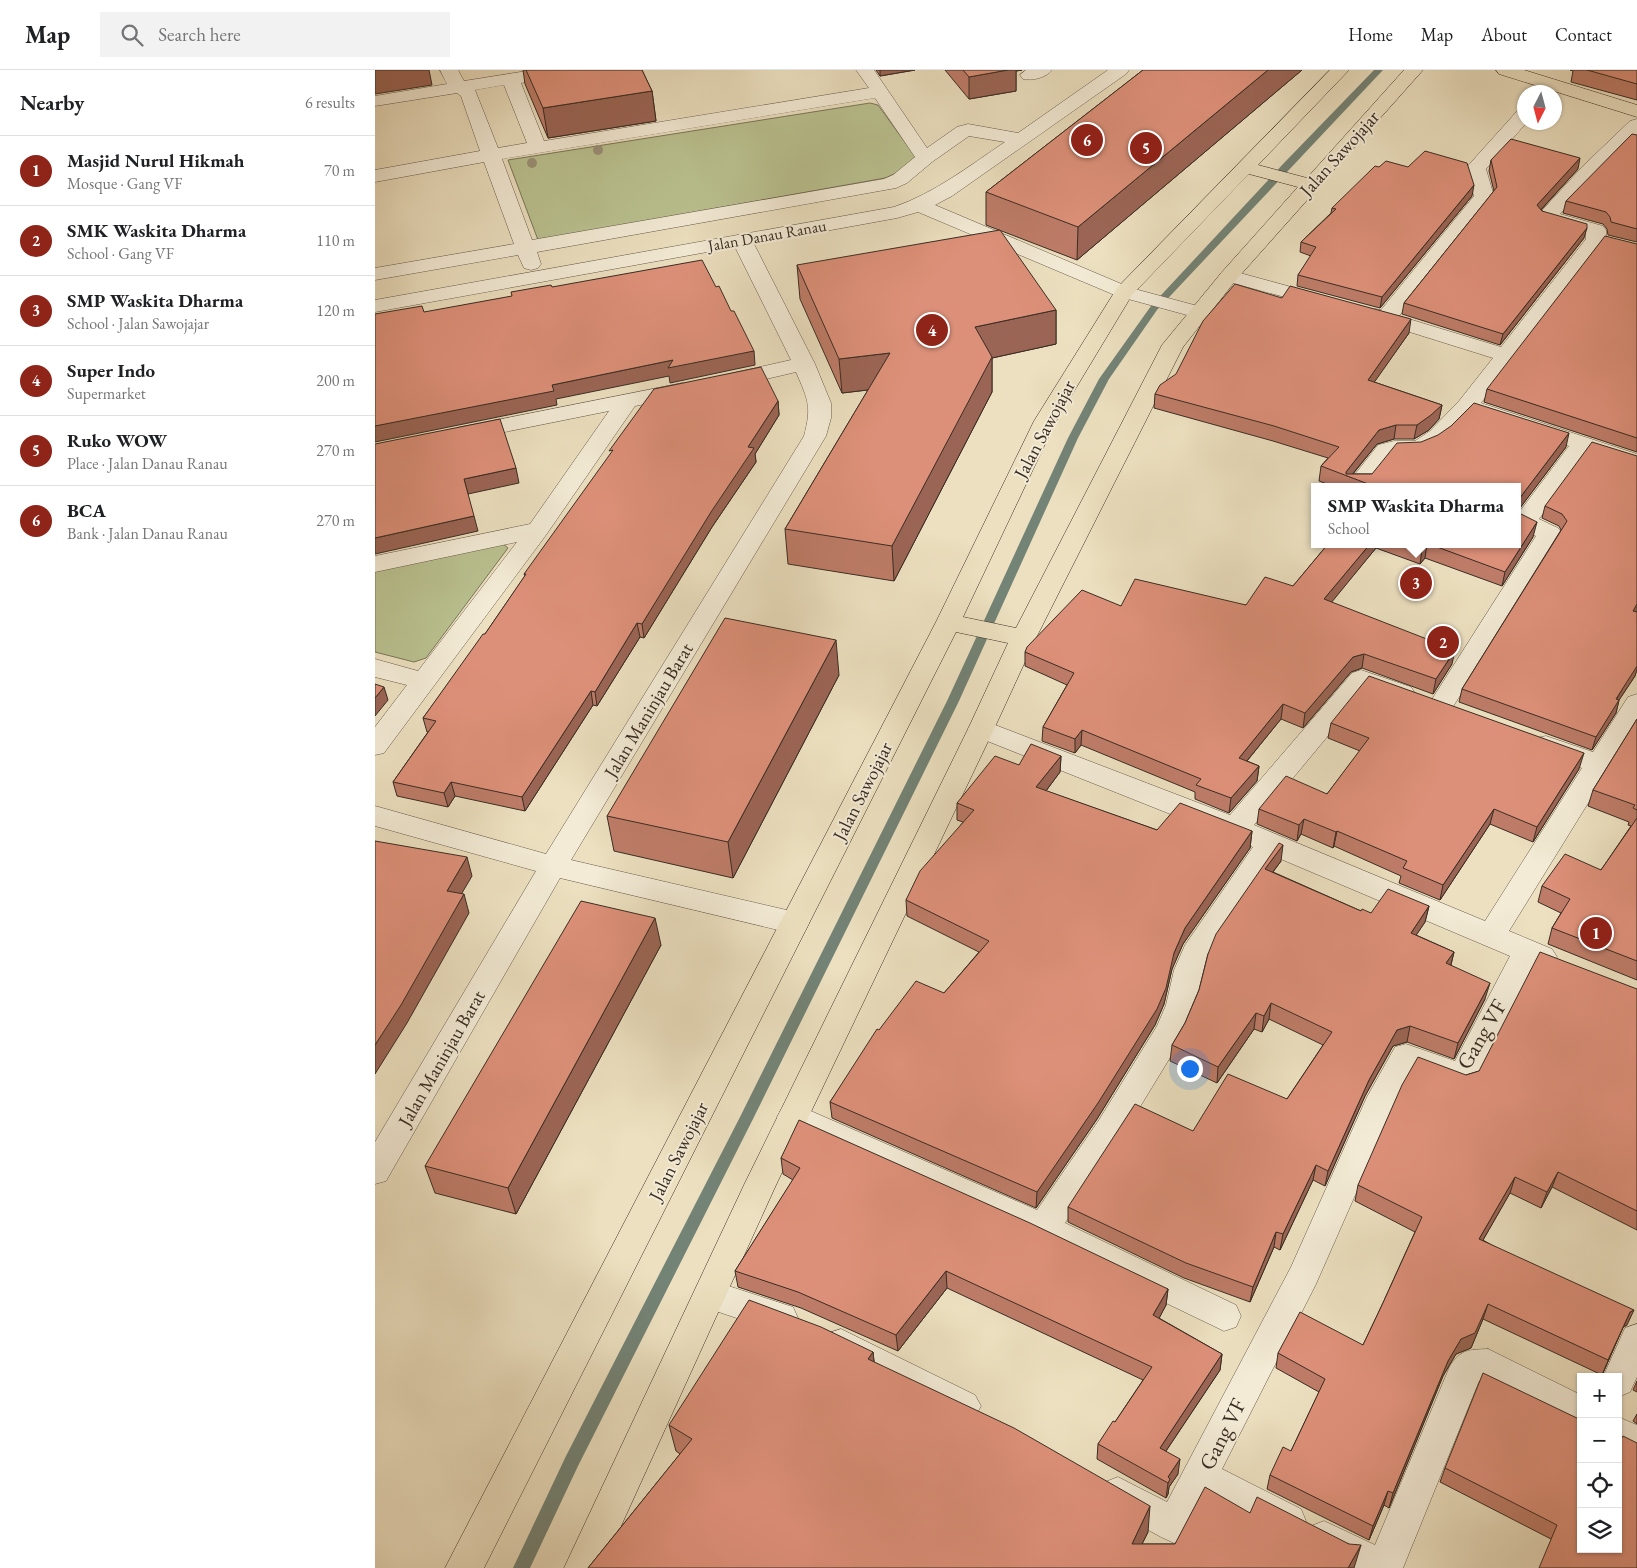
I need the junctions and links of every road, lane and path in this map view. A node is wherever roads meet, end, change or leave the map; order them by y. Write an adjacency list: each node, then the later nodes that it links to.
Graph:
1 (449, 70): 12 (street)
2 (566, 70): 9 (street)
3 (865, 70): 13 (street)
4 (1120, 70): 10 (street, Jalan Danau Ranau)
5 (1340, 70): 23 (main road, Jalan Sawojajar)
6 (1414, 70): 25 (main road, Jalan Sawojajar)
7 (1505, 70): 11 (main road)
8 (1081, 77): 10 (street)
9 (511, 79): 12 (street); 20 (street)
10 (1099, 84): 19 (street, Jalan Danau Ranau)
11 (1539, 85)
12 (460, 87): 15 (street); 21 (street)
13 (880, 92): 20 (street); 22 (street)
14 (1562, 92): 16 (main road)
15 (375, 101)
16 (1637, 111)
17 (1517, 122): 35 (street)
18 (1637, 125): 36 (street)
19 (1021, 139): 22 (street); 26 (street, Jalan Danau Ranau)
20 (537, 148): 21 (street)
21 (490, 155): 24 (street); 28 (street)
22 (925, 158): 28 (street)
23 (1252, 169): 25 (main road); 32 (main road, Jalan Sawojajar)
24 (375, 176)
25 (1300, 182): 30 (main road, Jalan Sawojajar)
26 (919, 205): 27 (street, Jalan Danau Ranau); 32 (street)
27 (742, 240): 31 (street, Jalan Danau Ranau); 37 (street, Jalan Maninjau Barat)
28 (525, 248): 29 (street); 31 (street)
29 (375, 274)
30 (1229, 276): 34 (main road, Jalan Sawojajar); 35 (street)
31 (536, 278): 33 (street, Jalan Danau Ranau)
32 (1129, 293): 34 (street); 46 (main road, Jalan Sawojajar)
33 (375, 306)
34 (1186, 309): 47 (main road, Jalan Sawojajar)
35 (1386, 318): 36 (street)
36 (1505, 355): 39 (street)
37 (805, 364): 38 (street); 58 (street, Jalan Maninjau Barat)
38 (627, 401): 40 (street); 44 (street)
39 (1467, 406): 41 (street); 43 (street)
40 (443, 438)
41 (1582, 445): 42 (street); 56 (street)
42 (1637, 461)
43 (1359, 483)
44 (538, 530): 45 (street); 49 (street)
45 (375, 564)
46 (960, 625): 47 (main road); 59 (main road, Jalan Sawojajar)
47 (1013, 636): 51 (main road, Jalan Sawojajar)
48 (375, 668): 49 (street)
49 (424, 681): 53 (street)
50 (1637, 703): 54 (street)
51 (981, 729): 56 (street); 63 (main road, Jalan Sawojajar)
52 (1524, 737): 54 (street)
53 (375, 746)
54 (1599, 764): 60 (street)
55 (375, 816): 58 (street)
56 (1235, 828): 57 (street)
57 (1271, 843): 60 (street); 65 (street)
58 (553, 866): 59 (street); 64 (street, Jalan Maninjau Barat)
59 (795, 923): 76 (main road, Jalan Sawojajar)
60 (1491, 936): 61 (street)
61 (1527, 951): 62 (street); 74 (street, Gang VF)
62 (1563, 965)
63 (793, 1117): 65 (street); 66 (main road, Jalan Sawojajar)
64 (375, 1171)
65 (1043, 1228): 67 (street)
66 (710, 1296): 71 (street); 77 (main road, Jalan Sawojajar)
67 (1224, 1316)
68 (1637, 1339): 69 (street)
69 (1622, 1373)
70 (1577, 1411): 78 (street)
71 (988, 1420)
72 (1622, 1435): 73 (street)
73 (1637, 1443)
74 (1200, 1476): 75 (street, Gang VF); 78 (street)
75 (1090, 1477)
76 (463, 1568)
77 (583, 1568)
78 (1382, 1568)

